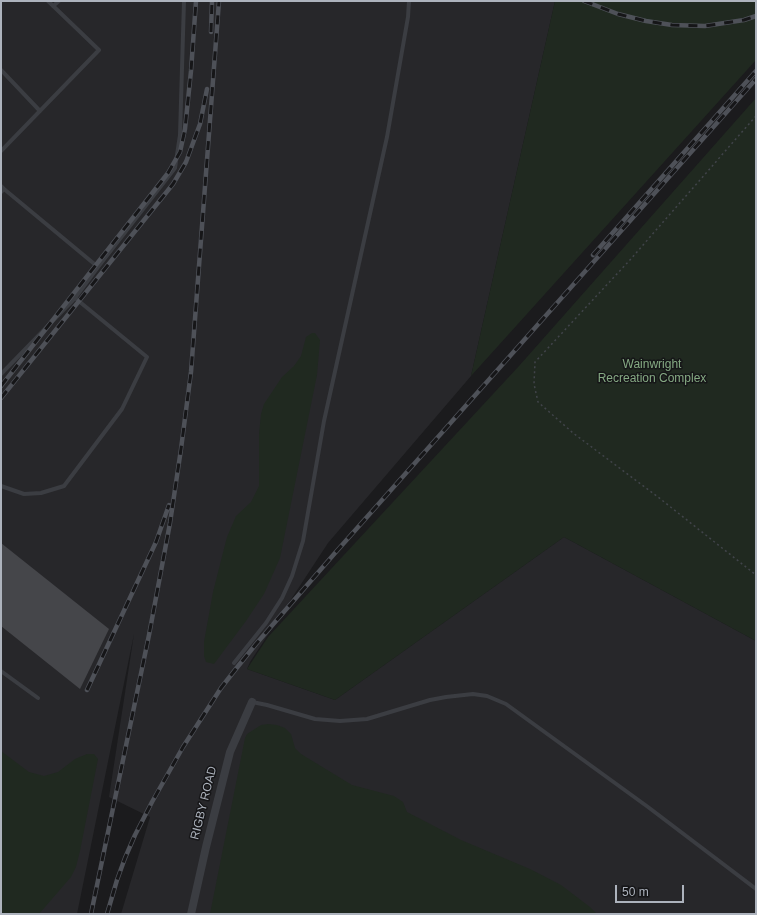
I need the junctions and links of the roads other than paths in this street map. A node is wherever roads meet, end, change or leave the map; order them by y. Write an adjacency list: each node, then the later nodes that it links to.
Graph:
1 (48, 1): 5 (lane)
2 (59, 1): 5 (lane)
3 (184, 1): 10 (lane)
4 (409, 1): 14 (lane)
5 (53, 6): 7 (lane)
6 (1, 70): 7 (lane)
7 (40, 111): 8 (lane)
8 (1, 151)
9 (2, 189): 10 (lane)
10 (98, 267): 11 (lane)
11 (75, 298): 12 (lane); 13 (lane)
12 (1, 374)
13 (1, 486)
14 (234, 663)
15 (1, 671): 16 (lane)
16 (38, 698)
17 (252, 702): 18 (lane); 19 (street, RIGBY ROAD)
18 (756, 889)
19 (191, 914)

